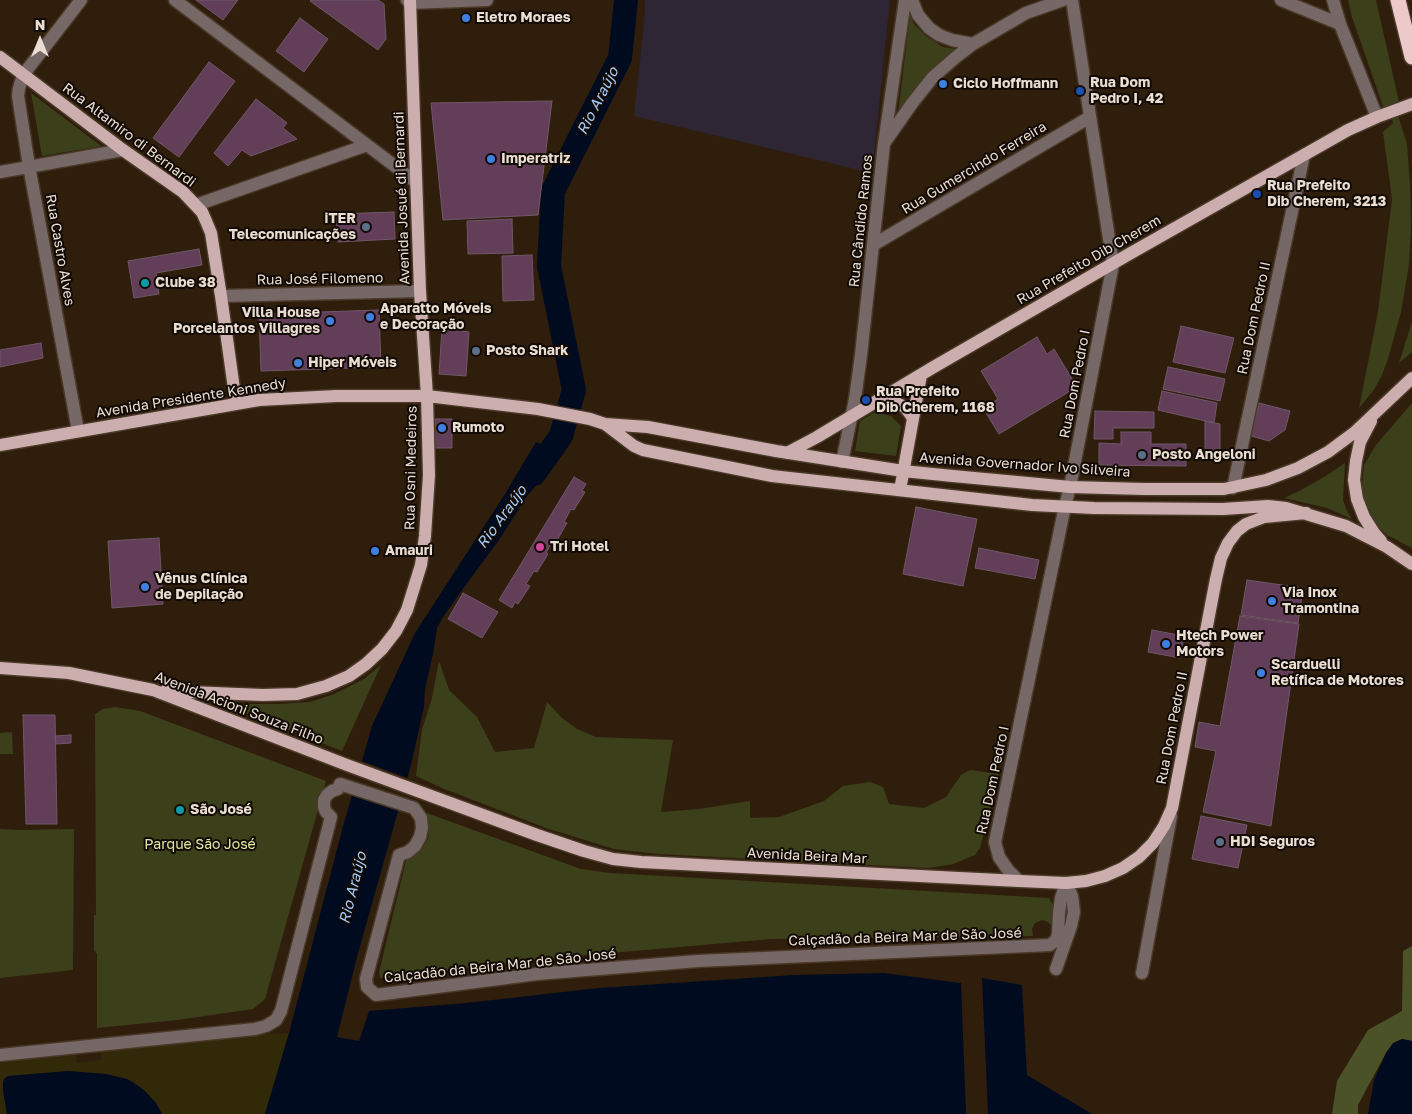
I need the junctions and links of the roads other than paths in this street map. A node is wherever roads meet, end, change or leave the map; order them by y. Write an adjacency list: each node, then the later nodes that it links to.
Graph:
1 (81, 0): 16 (street)
2 (175, 0): 21 (street)
3 (487, 0): 10 (street)
4 (905, 0): 20 (street)
5 (912, 0): 13 (street)
6 (1063, 0): 13 (street, Rua Cândido Ramos)
7 (1072, 0): 18 (street, Rua Dom Pedro I)
8 (1281, 0): 12 (street)
9 (1333, 0): 12 (street)
10 (409, 1): 26 (main road, Avenida Josué di Bernardi)
11 (1399, 7): 15 (highway)
12 (1340, 24): 19 (street)
13 (973, 44): 20 (street, Rua Cândido Ramos)
14 (0, 57): 16 (main road, Rua Altamiro di Bernardi)
15 (1412, 58)
16 (23, 75): 22 (main road, Rua Altamiro di Bernardi); 24 (street, Rua Castro Alves)
17 (1412, 104): 19 (main road, Rua Prefeito Dib Cherem)
18 (1090, 117): 28 (street, Rua Gumercindo Ferreira); 29 (street, Rua Dom Pedro I)
19 (1377, 117): 23 (main road, Rua Prefeito Dib Cherem)
20 (884, 144): 28 (street, Rua Cândido Ramos)
21 (367, 145): 26 (street); 27 (street)
22 (123, 150): 24 (street); 27 (main road, Rua Altamiro di Bernardi)
23 (1304, 155): 29 (main road, Rua Prefeito Dib Cherem); 48 (street, Rua Dom Pedro II)
24 (30, 166): 25 (street); 42 (street, Rua Castro Alves)
25 (0, 172)
26 (416, 182): 30 (main road, Avenida Josué di Bernardi)
27 (196, 205): 31 (main road, Rua Altamiro di Bernardi)
28 (873, 245): 39 (street, Rua Cândido Ramos)
29 (1113, 264): 32 (main road, Rua Prefeito Dib Cherem); 47 (street, Rua Dom Pedro I)
30 (420, 291): 31 (street, Rua José Filomeno); 34 (main road, Avenida Josué di Bernardi)
31 (221, 296): 36 (main road, Rua Altamiro di Bernardi)
32 (921, 375): 35 (main road, Rua Prefeito Dib Cherem); 40 (main road)
33 (1412, 378): 38 (main road, Avenida Governador Ivo Silveira)
34 (427, 396): 36 (main road, Avenida Presidente Kennedy); 37 (main road, Avenida Presidente Kennedy); 55 (main road, Rua Osni Medeiros)
35 (878, 400): 39 (main road, Rua Prefeito Dib Cherem); 40 (main road)
36 (236, 403): 42 (main road, Avenida Presidente Kennedy)
37 (538, 409): 41 (main road, Avenida Governador Ivo Silveira)
38 (1380, 409): 48 (main road, Avenida Governador Ivo Silveira); 52 (main road)
39 (851, 416): 44 (main road, Rua Prefeito Dib Cherem); 45 (street, Rua Cândido Ramos)
40 (913, 418): 46 (main road)
41 (605, 424): 44 (main road, Avenida Governador Ivo Silveira); 49 (main road, Avenida Governador Ivo Silveira)
42 (78, 431): 43 (main road, Avenida Presidente Kennedy)
43 (0, 445)
44 (787, 453): 45 (main road, Avenida Governador Ivo Silveira)
45 (842, 462): 46 (main road, Avenida Governador Ivo Silveira)
46 (904, 471): 47 (main road, Avenida Governador Ivo Silveira); 49 (main road)
47 (1070, 487): 48 (main road, Avenida Governador Ivo Silveira); 50 (street, Rua Dom Pedro I)
48 (1233, 488)
49 (900, 490): 50 (main road, Avenida Governador Ivo Silveira)
50 (1065, 506): 51 (main road, Avenida Governador Ivo Silveira); 60 (street, Rua Dom Pedro I)
51 (1306, 513): 52 (main road, Avenida Governador Ivo Silveira); 57 (main road, Rua Dom Pedro II)
52 (1387, 547): 53 (main road, Avenida Governador Ivo Silveira)
53 (1412, 564)
54 (0, 668): 55 (main road, Avenida Acioni Souza Filho)
55 (153, 690): 56 (main road, Avenida Acioni Souza Filho)
56 (420, 792): 60 (main road, Avenida Beira Mar)
57 (1172, 808): 58 (main road, Avenida Beira Mar); 59 (street, Rua Dom Pedro II)
58 (1153, 843): 59 (street); 61 (main road, Avenida Beira Mar)
59 (1163, 860): 63 (street, Rua Dom Pedro II)
60 (1019, 881): 61 (main road, Avenida Beira Mar)
61 (1066, 883): 62 (street); 64 (street, Calçadão da Beira Mar de São José)
62 (1056, 969)
63 (1142, 973)
64 (0, 1055)

